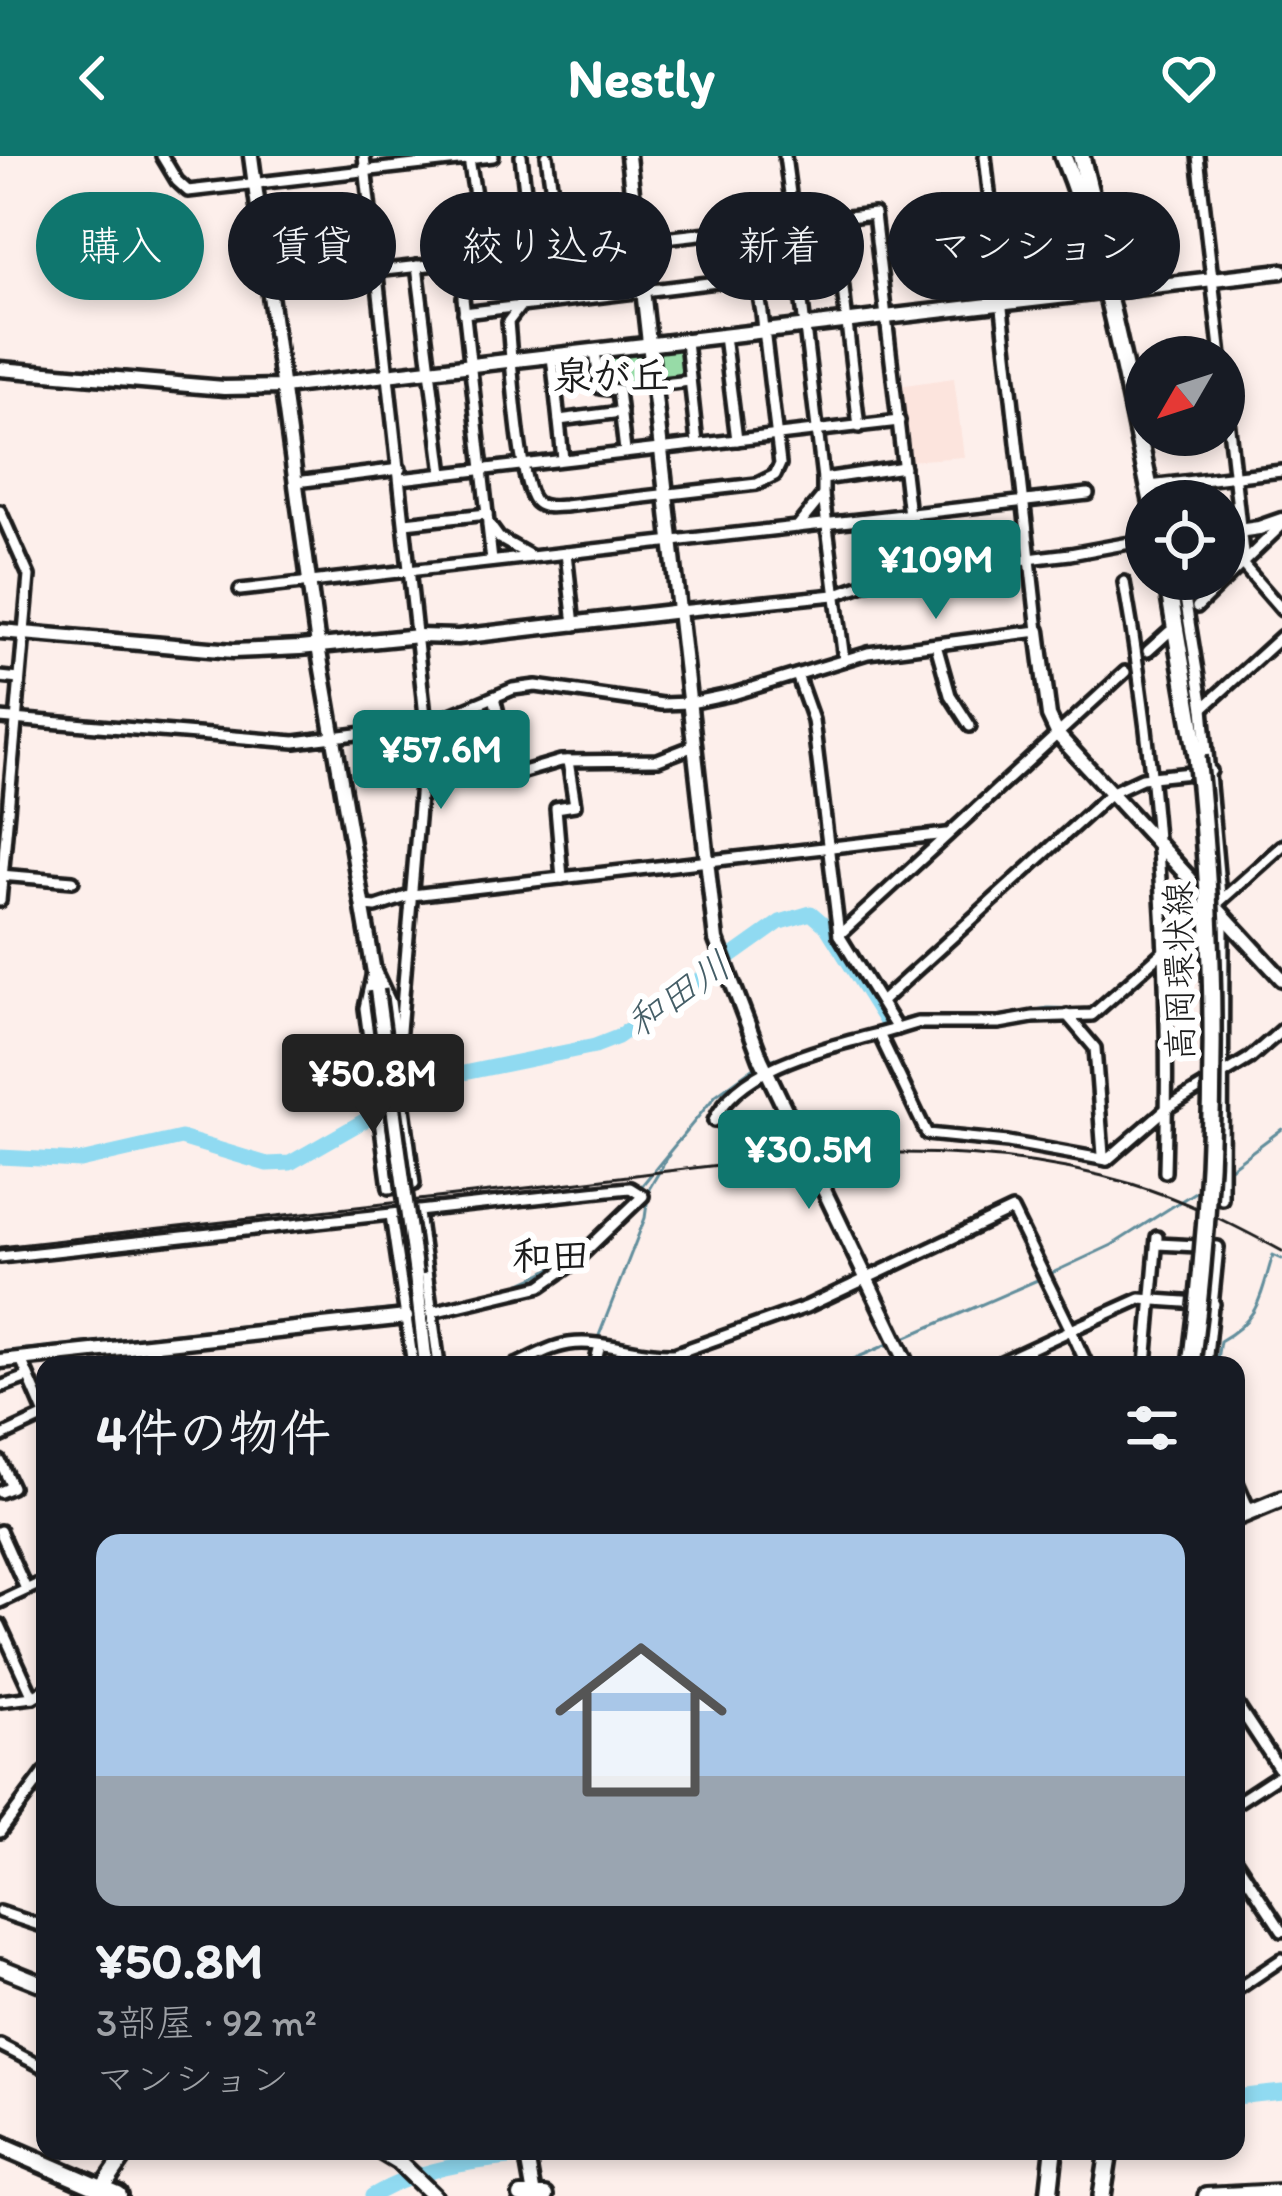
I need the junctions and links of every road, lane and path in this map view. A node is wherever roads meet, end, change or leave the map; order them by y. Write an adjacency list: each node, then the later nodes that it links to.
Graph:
1 (162, 156): 15 (street)
2 (251, 156): 15 (street)
3 (364, 156): 14 (street)
4 (493, 156): 13 (street)
5 (521, 156): 18 (street)
6 (547, 156): 19 (street)
7 (628, 156): 20 (street)
8 (785, 156): 21 (street)
9 (985, 156): 41 (street)
10 (1063, 156): 22 (main road)
11 (1081, 156): 23 (main road)
12 (1198, 156): 29 (street)
13 (469, 159): 14 (street); 17 (street)
14 (365, 170): 15 (street); 16 (street)
15 (256, 182): 60 (street)
16 (367, 192)
17 (474, 192)
18 (525, 192)
19 (552, 192)
20 (632, 192)
21 (790, 192)
22 (1078, 192)
23 (1089, 192)
24 (864, 215): 43 (street)
25 (417, 266): 26 (street); 27 (street); 56 (street)
26 (420, 266)
27 (396, 269)
28 (1282, 271): 29 (street)
29 (1212, 279): 30 (street); 48 (street)
30 (1180, 282)
31 (672, 288): 46 (street)
32 (379, 300): 57 (street)
33 (463, 300): 42 (street)
34 (565, 300): 40 (street)
35 (644, 300): 50 (street)
36 (802, 300): 45 (street)
37 (845, 300): 44 (street)
38 (1035, 300): 41 (street)
39 (1112, 300): 81 (main road)
40 (521, 305): 42 (street); 53 (street)
41 (1001, 305): 43 (street); 88 (street)
42 (464, 313): 54 (street)
43 (887, 318): 44 (street); 63 (street)
44 (847, 321): 45 (street); 64 (street)
45 (805, 325): 46 (street); 65 (street)
46 (764, 331): 47 (street); 66 (street)
47 (724, 336): 49 (street); 67 (street)
48 (1219, 336)
49 (686, 341): 50 (street); 58 (street)
50 (650, 346): 51 (street); 59 (street)
51 (595, 352): 52 (street); 61 (street)
52 (552, 356): 53 (street); 62 (street)
53 (512, 361): 54 (street); 73 (street)
54 (468, 365): 56 (street); 75 (street)
55 (0, 369): 60 (street)
56 (430, 369): 57 (street); 78 (street)
57 (386, 374): 60 (street); 77 (street)
58 (690, 381): 59 (street); 68 (street)
59 (655, 385): 69 (street)
60 (283, 387): 84 (street)
61 (620, 412): 62 (street); 70 (street)
62 (559, 420): 72 (street)
63 (899, 421): 64 (street); 74 (street)
64 (859, 427): 65 (street)
65 (818, 433): 66 (street); 80 (street)
66 (777, 436): 67 (street); 85 (street)
67 (737, 440): 68 (street)
68 (697, 443): 69 (street)
69 (661, 446): 70 (street); 85 (street)
70 (625, 451): 72 (street)
71 (1232, 456): 79 (street)
72 (563, 459): 73 (street)
73 (522, 464): 75 (street); 85 (street)
74 (904, 467): 80 (street); 90 (street)
75 (482, 470): 78 (street); 91 (street)
76 (1282, 471): 79 (street)
77 (400, 474): 78 (street); 84 (street); 93 (street)
78 (442, 474)
79 (1234, 476): 82 (street); 83 (street)
80 (823, 478): 86 (street)
81 (1150, 480)
82 (1215, 480)
83 (1234, 480)
84 (296, 482): 106 (street)
85 (667, 494): 97 (street)
86 (823, 494): 94 (street); 95 (street)
87 (1088, 494): 88 (street)
88 (1023, 500): 90 (street); 101 (street)
89 (0, 511): 120 (street)
90 (909, 515): 94 (street)
91 (487, 518): 93 (street); 100 (street); 102 (street)
92 (1282, 522): 96 (street); 103 (street)
93 (406, 523): 105 (street)
94 (826, 523): 95 (street); 109 (street)
95 (797, 527): 97 (street)
96 (1245, 530)
97 (670, 542): 99 (street); 115 (street)
98 (1125, 543): 101 (street)
99 (566, 553): 100 (street); 116 (street)
100 (534, 557): 102 (street)
101 (1028, 559): 109 (street); 118 (street)
102 (493, 561): 105 (street)
103 (1245, 561)
104 (1245, 565): 114 (street)
105 (410, 570): 106 (street); 121 (street)
106 (309, 582): 108 (street); 124 (street)
107 (1124, 582): 143 (street)
108 (240, 590)
109 (834, 596): 115 (street); 126 (street)
110 (1177, 600): 142 (main road, 高岡環状線)
111 (1179, 600): 133 (street)
112 (1204, 600): 113 (street)
113 (1197, 607)
114 (1282, 610)
115 (680, 611): 116 (street); 132 (street)
116 (574, 625): 121 (street)
117 (0, 631): 120 (street)
118 (1038, 632): 123 (street); 139 (street)
119 (1169, 632): 125 (street)
120 (24, 633): 124 (street); 130 (street)
121 (418, 636): 124 (street); 136 (street)
122 (1282, 636): 133 (street)
123 (936, 645): 126 (street); 137 (street)
124 (318, 646): 138 (street)
125 (1148, 651)
126 (844, 660): 128 (street)
127 (1125, 673): 139 (street)
128 (797, 675): 132 (street); 149 (street)
129 (0, 677): 130 (street)
130 (20, 680): 135 (street)
131 (494, 697): 132 (street); 136 (street); 141 (street)
132 (690, 703): 140 (street)
133 (1203, 708): 142 (street)
134 (0, 718): 135 (street)
135 (16, 719): 138 (street); 145 (street)
136 (425, 725): 138 (street); 154 (street)
137 (970, 726)
138 (333, 735): 157 (street)
139 (1058, 735): 144 (street); 146 (street)
140 (694, 746): 141 (street); 150 (street)
141 (568, 761): 152 (street)
142 (1204, 761): 143 (street); 156 (street); 201 (main road, 高岡環状線, bridge)
143 (1152, 776): 144 (street); 147 (street)
144 (1112, 792): 147 (street); 163 (street)
145 (3, 832): 151 (street)
146 (946, 834): 149 (street); 159 (street)
147 (1159, 843): 156 (street); 160 (street)
148 (1282, 846): 156 (street)
149 (830, 849): 150 (street); 159 (street)
150 (707, 861): 152 (street); 169 (street)
151 (2, 875): 153 (street); 155 (street)
152 (562, 878): 154 (street)
153 (73, 880)
154 (412, 895): 157 (street); 168 (street)
155 (0, 901)
156 (1218, 901): 160 (street); 162 (street)
157 (364, 906): 161 (street)
158 (1223, 920): 170 (street)
159 (838, 935): 163 (street)
160 (1165, 952): 164 (street); 171 (street)
161 (374, 968): 168 (street); 168 (street); 193 (street, bridge)
162 (1282, 979)
163 (882, 1001): 165 (street)
164 (1066, 1015): 165 (street); 173 (street)
165 (894, 1024): 167 (street)
166 (1282, 1030): 170 (street)
167 (879, 1034): 169 (street); 173 (street)
168 (398, 1054)
169 (764, 1065): 172 (street); 181 (street)
170 (1225, 1073): 171 (street); 175 (street)
171 (1167, 1108): 173 (street); 174 (street)
172 (713, 1120)
173 (1107, 1160)
174 (1165, 1172)
175 (1222, 1199)
176 (418, 1213): 177 (street); 179 (street); 184 (street)
177 (391, 1215): 178 (street); 180 (street)
178 (0, 1257)
179 (426, 1268): 180 (street); 184 (street)
180 (399, 1272): 185 (street)
181 (868, 1280): 186 (street); 188 (street); 197 (street)
182 (1154, 1298): 183 (street); 183 (street); 186 (street); 200 (street)
183 (1214, 1304): 202 (street)
184 (431, 1307): 194 (street)
185 (405, 1311): 187 (street); 192 (street)
186 (1071, 1330): 198 (street); 199 (street)
187 (151, 1345): 190 (street); 191 (street)
188 (600, 1345): 195 (street); 196 (street)
189 (36, 1356): 203 (street)
190 (40, 1356)
191 (154, 1356)
192 (412, 1356)
193 (425, 1356)
194 (438, 1356)
195 (535, 1356)
196 (597, 1356)
197 (903, 1356)
198 (1014, 1356)
199 (1083, 1356)
200 (1147, 1356)
201 (1199, 1356)
202 (1200, 1356)
203 (20, 1358): 204 (street); 205 (street)
204 (0, 1361)
205 (27, 1378): 206 (street); 207 (street)
206 (0, 1387)
207 (36, 1396)
208 (36, 1419): 209 (street)
209 (0, 1437)
210 (0, 1461): 211 (street)
211 (0, 1492)
212 (1282, 1499): 213 (main road)
213 (1245, 1514)
214 (0, 1531): 216 (street)
215 (36, 1585): 216 (street)
216 (26, 1589): 217 (street)
217 (0, 1601)
218 (0, 1625): 220 (street)
219 (36, 1694): 220 (street)
220 (33, 1696): 221 (street)
221 (0, 1701)
222 (1245, 1717): 223 (street)
223 (1282, 1773): 225 (street)
224 (36, 1784): 226 (street)
225 (1245, 1797)
226 (0, 1832)
227 (1245, 1875): 230 (street)
228 (0, 1912): 229 (street)
229 (36, 1924)
230 (1282, 1931)
231 (1282, 1959): 234 (street)
232 (0, 1967): 233 (main road)
233 (36, 1981)
234 (1245, 1984)
235 (0, 2045): 236 (street)
236 (36, 2063)
237 (0, 2145): 245 (highway)
238 (123, 2160): 245 (main road)
239 (395, 2160): 246 (main road)
240 (528, 2160): 243 (street)
241 (1053, 2160): 247 (main road)
242 (1108, 2160): 248 (main road)
243 (533, 2193)
244 (1276, 2193): 249 (main road)
245 (105, 2194)
246 (434, 2196)
247 (1049, 2196)
248 (1102, 2196)
249 (1205, 2196)

